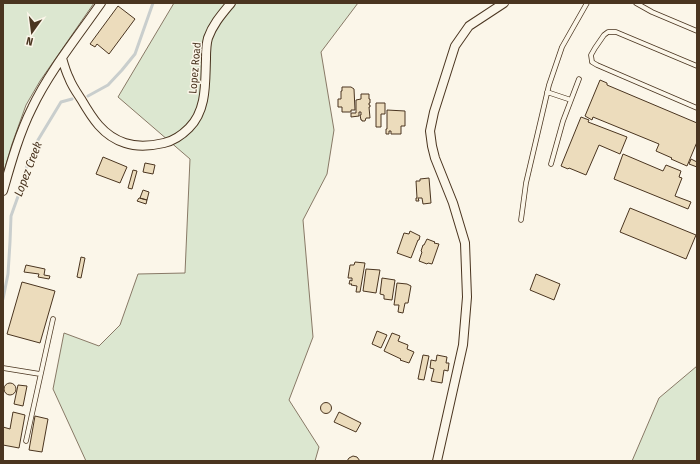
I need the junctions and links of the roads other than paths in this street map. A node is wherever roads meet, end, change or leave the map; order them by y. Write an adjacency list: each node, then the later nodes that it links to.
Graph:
1 (101, 3): 7 (street)
2 (231, 3): 7 (street, Lopez Road)
3 (504, 3): 20 (street)
4 (587, 3): 10 (lane)
5 (636, 3): 6 (lane)
6 (697, 32)
7 (62, 58): 14 (street)
8 (697, 66): 12 (lane)
9 (579, 79): 11 (lane)
10 (547, 92): 11 (lane); 15 (lane)
11 (571, 100): 13 (lane)
12 (697, 108)
13 (551, 164)
14 (3, 191)
15 (521, 220)
16 (53, 319): 18 (lane)
17 (3, 368): 18 (lane)
18 (40, 374): 19 (lane)
19 (26, 441)
20 (437, 461)

